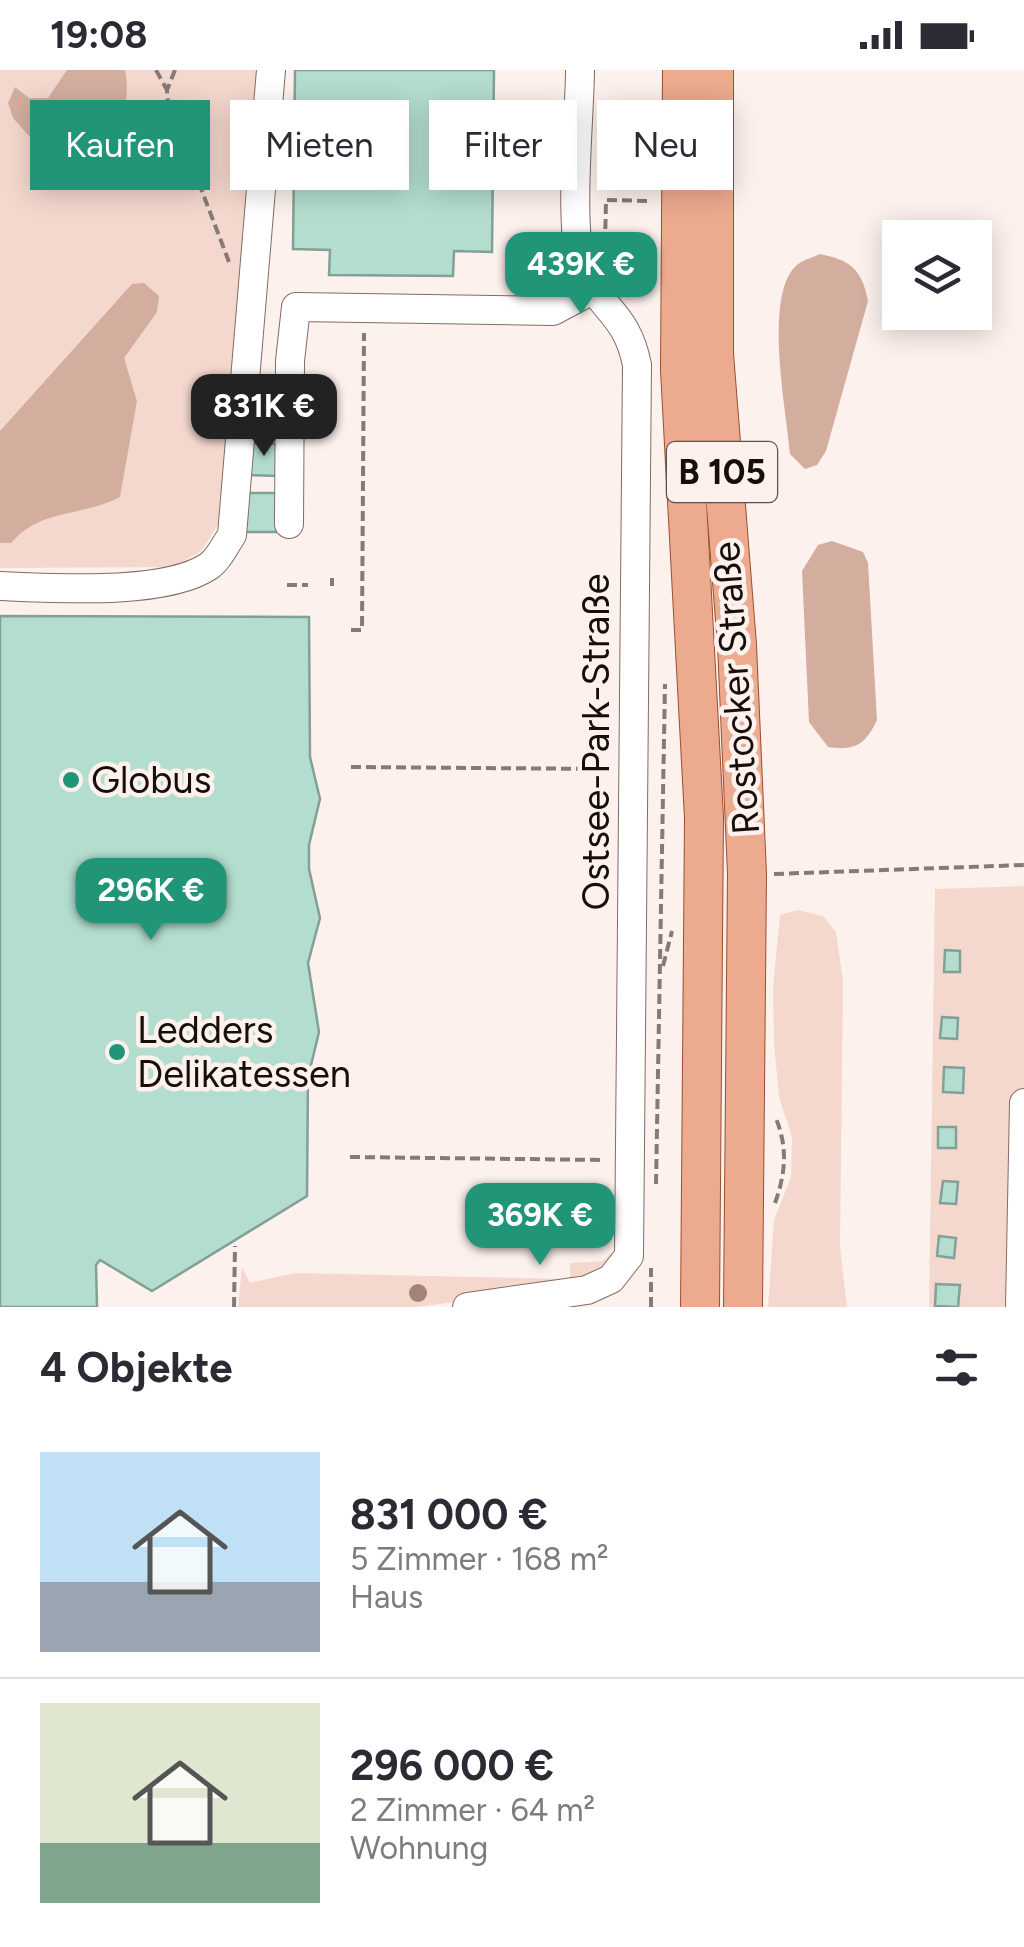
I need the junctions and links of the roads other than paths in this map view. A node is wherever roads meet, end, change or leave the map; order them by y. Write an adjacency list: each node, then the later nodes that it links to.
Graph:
1 (271, 70): 7 (street)
2 (580, 70): 5 (street, Ostsee-Park-Straße)
3 (682, 70): 10 (main road, Rostocker Straße / B 105)
4 (714, 70): 11 (main road, Rostocker Straße / B 105)
5 (594, 288): 6 (street); 9 (street, Ostsee-Park-Straße)
6 (289, 524)
7 (0, 586)
8 (1024, 1103): 12 (street)
9 (467, 1307)
10 (700, 1307)
11 (743, 1307)
12 (1020, 1307)

